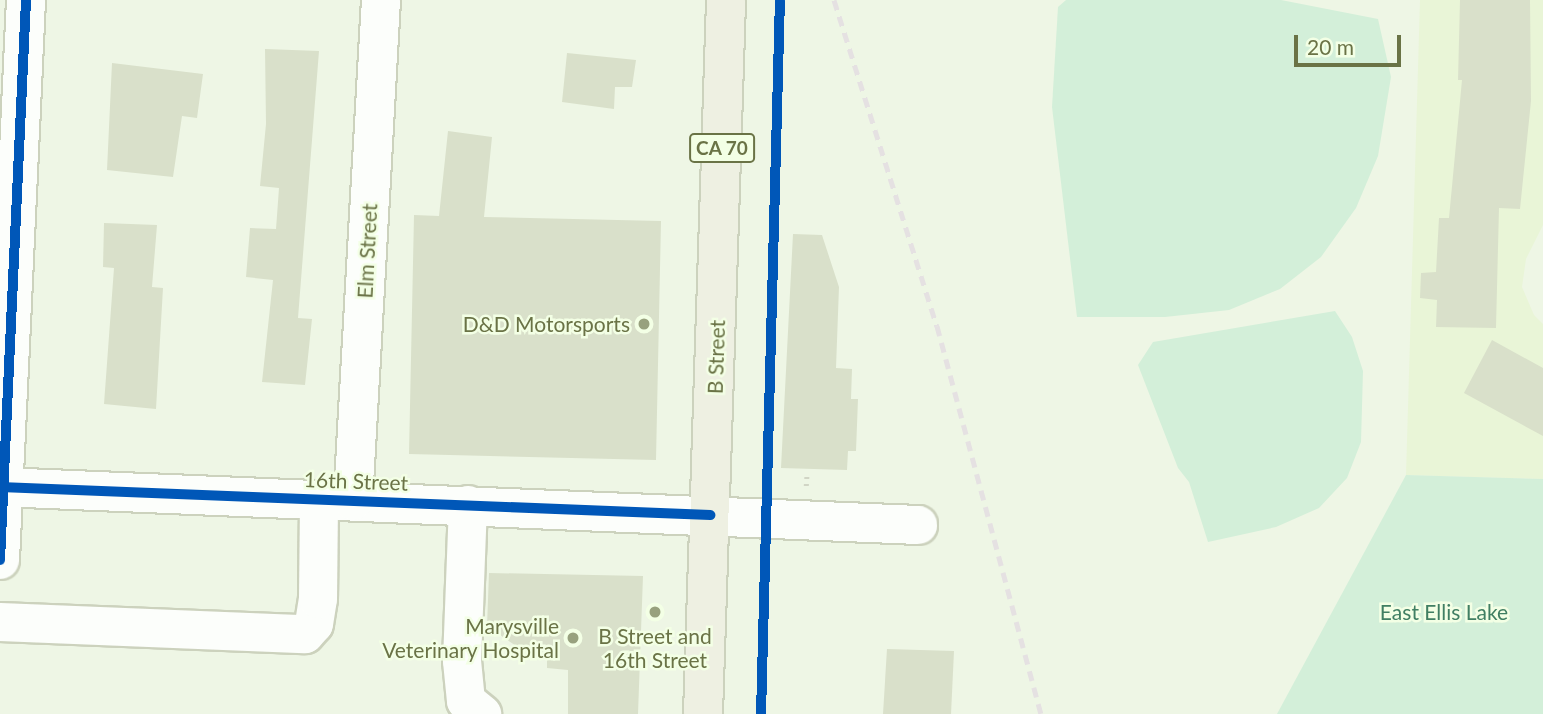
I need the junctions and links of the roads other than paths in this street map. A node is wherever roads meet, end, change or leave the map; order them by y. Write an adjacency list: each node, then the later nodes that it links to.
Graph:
1 (26, 0): 4 (street)
2 (381, 0): 5 (street, Elm Street)
3 (726, 0): 7 (highway, B Street / CA 70)
4 (2, 487): 5 (street, 16th Street); 9 (street)
5 (336, 500): 6 (street, 16th Street); 10 (street, Elm Street)
6 (468, 505): 7 (street, 16th Street); 11 (street)
7 (710, 515): 8 (street, 16th Street); 12 (highway, B Street / CA 70)
8 (918, 526)
9 (0, 560)
10 (0, 622)
11 (482, 714)
12 (703, 714)

